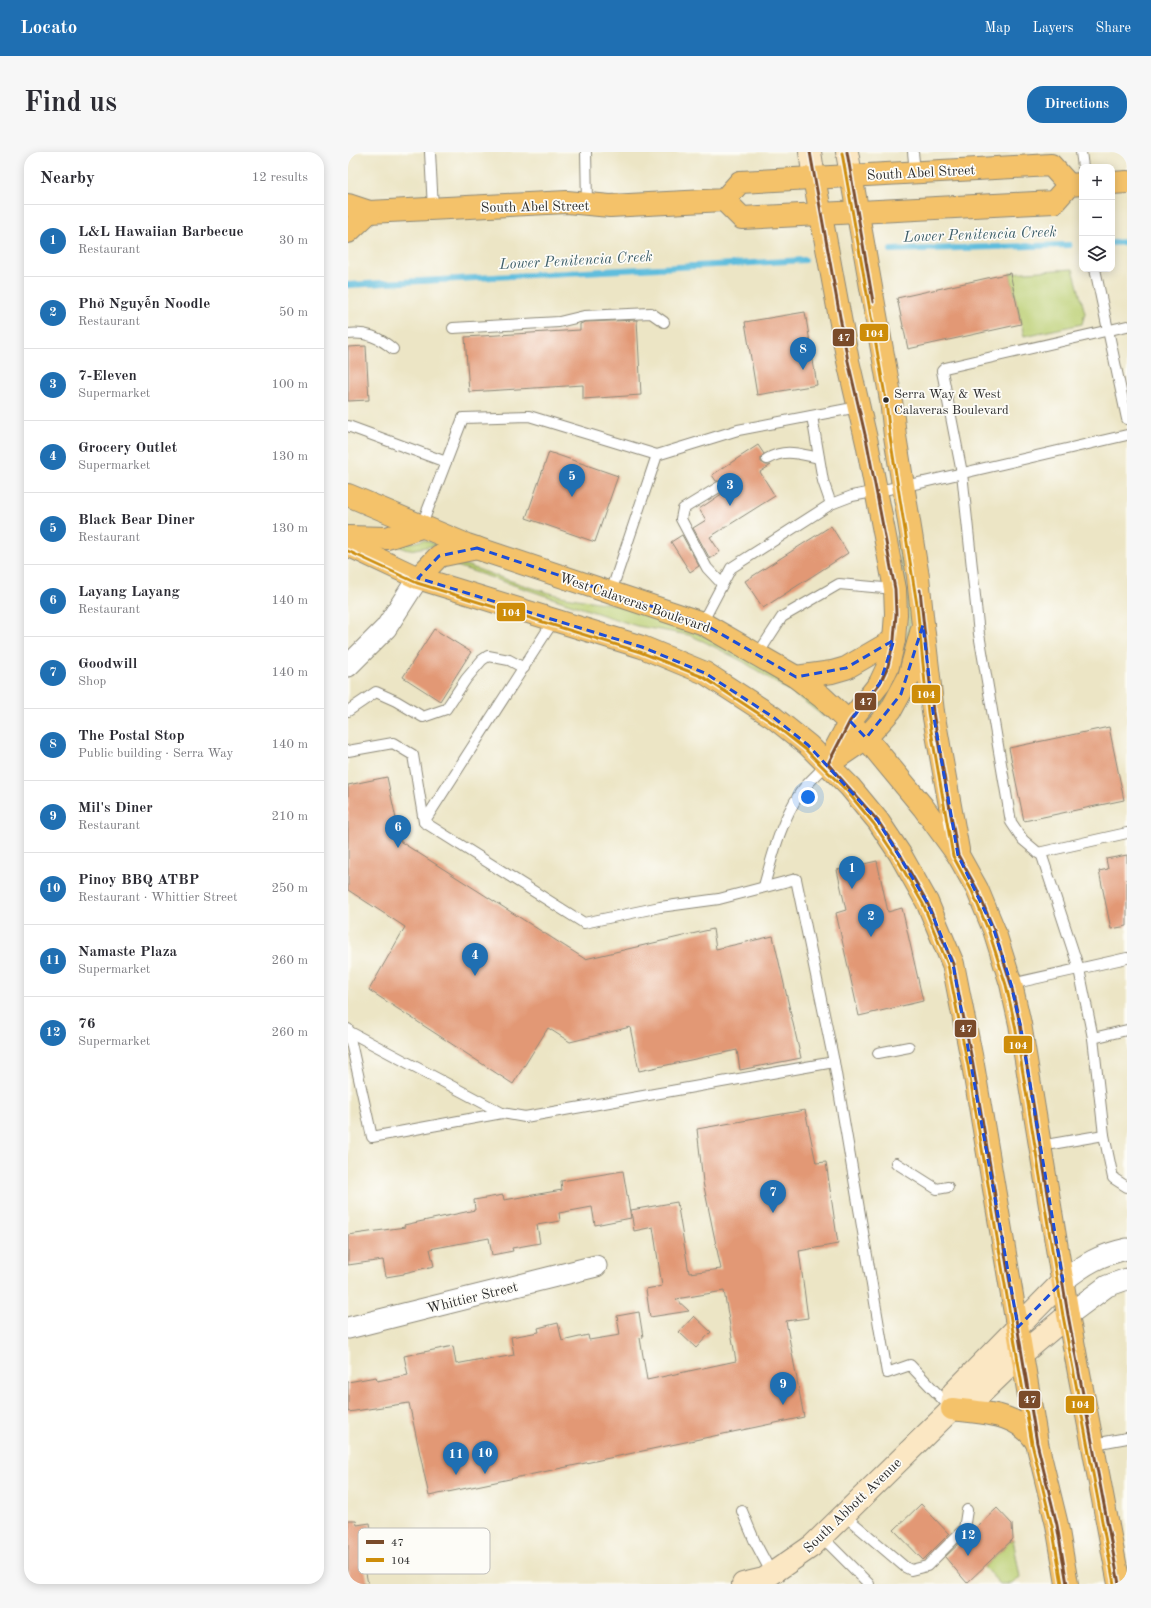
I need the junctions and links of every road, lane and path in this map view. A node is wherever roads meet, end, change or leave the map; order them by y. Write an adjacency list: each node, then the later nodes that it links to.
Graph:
1 (430, 152): 16 (lane)
2 (586, 152): 14 (lane)
3 (810, 152): 9 (street)
4 (847, 152): 8 (street)
5 (1082, 152): 7 (lane)
6 (914, 162): 8 (main road, South Abel Street); 12 (main road, South Abel Street)
7 (1083, 164)
8 (851, 175): 9 (main road, South Abel Street); 17 (main road)
9 (814, 178): 13 (main road, South Abel Street); 19 (main road)
10 (1115, 182): 11 (main road)
11 (1127, 182)
12 (1076, 185): 17 (main road, South Abel Street)
13 (724, 200): 14 (main road, South Abel Street); 19 (main road, South Abel Street)
14 (587, 203): 16 (main road, South Abel Street)
15 (348, 205): 18 (main road, South Abel Street)
16 (434, 209): 18 (main road, South Abel Street)
17 (857, 211): 19 (main road, South Abel Street); 38 (main road)
18 (370, 212): 20 (main road)
19 (821, 213): 28 (main road)
20 (348, 232)
21 (1096, 272): 25 (lane)
22 (664, 322): 24 (lane)
23 (1127, 326): 25 (lane)
24 (453, 328)
25 (1108, 330): 30 (lane); 37 (lane)
26 (348, 334): 27 (lane)
27 (393, 349)
28 (858, 407): 29 (lane); 40 (main road)
29 (812, 416): 33 (lane); 34 (lane)
30 (1127, 419)
31 (348, 426): 36 (lane)
32 (1127, 435): 37 (lane)
33 (657, 455): 36 (lane); 50 (lane)
34 (819, 458): 35 (lane); 42 (lane)
35 (767, 459)
36 (446, 462): 43 (lane)
37 (962, 473): 38 (lane); 66 (lane)
38 (902, 486): 40 (lane); 53 (main road)
39 (719, 487): 48 (lane)
40 (876, 491): 42 (lane); 49 (main road)
41 (348, 495): 43 (main road, West Calaveras Boulevard)
42 (831, 504): 48 (lane)
43 (421, 527): 44 (main road); 46 (main road, West Calaveras Boulevard)
44 (348, 537)
45 (348, 545): 47 (main road)
46 (477, 548): 47 (main road); 50 (main road, West Calaveras Boulevard)
47 (418, 578): 51 (main road); 56 (street)
48 (722, 584): 52 (lane)
49 (895, 589): 54 (main road); 55 (lane)
50 (611, 592): 52 (main road, West Calaveras Boulevard)
51 (554, 620): 57 (lane); 63 (main road)
52 (702, 623): 55 (main road, West Calaveras Boulevard)
53 (923, 625): 61 (main road); 67 (main road)
54 (894, 640): 58 (main road); 60 (main road)
55 (758, 654): 58 (main road, West Calaveras Boulevard)
56 (348, 666)
57 (524, 668): 59 (lane); 64 (lane)
58 (796, 677): 60 (main road, West Calaveras Boulevard)
59 (348, 710)
60 (850, 721): 61 (main road, West Calaveras Boulevard); 63 (main road)
61 (866, 738): 63 (main road); 67 (main road, West Calaveras Boulevard)
62 (348, 752): 64 (lane)
63 (828, 764): 68 (lane); 89 (main road)
64 (424, 822): 68 (lane)
65 (1127, 833): 66 (lane)
66 (1038, 853): 70 (lane)
67 (958, 855): 71 (main road, West Calaveras Boulevard)
68 (764, 886): 77 (lane)
69 (1127, 958): 70 (lane)
70 (1079, 969): 71 (lane); 74 (lane)
71 (1010, 984): 80 (main road, West Calaveras Boulevard)
72 (349, 1030): 78 (lane); 78 (lane)
73 (1127, 1030): 74 (lane)
74 (1093, 1038): 79 (lane)
75 (909, 1047): 76 (lane)
76 (878, 1053)
77 (834, 1062): 78 (lane); 92 (lane)
78 (502, 1112)
79 (1104, 1135): 80 (lane); 83 (lane)
80 (1040, 1146): 87 (main road, West Calaveras Boulevard)
81 (896, 1163): 82 (lane)
82 (948, 1187)
83 (1127, 1187)
84 (1127, 1249): 87 (street)
85 (596, 1266): 90 (street, Whittier Street)
86 (1127, 1279): 88 (street, South Abbott Avenue)
87 (1062, 1280): 88 (main road, West Calaveras Boulevard); 89 (street)
88 (1068, 1315): 91 (street, South Abbott Avenue); 95 (main road, West Calaveras Boulevard)
89 (1018, 1327): 91 (main road); 92 (street)
90 (348, 1328)
91 (1022, 1354): 92 (street, South Abbott Avenue); 94 (main road)
92 (952, 1409): 94 (main road); 98 (street, South Abbott Avenue)
93 (1127, 1438): 95 (lane)
94 (1037, 1443): 103 (main road)
95 (1094, 1444): 104 (main road, West Calaveras Boulevard)
96 (967, 1510): 98 (lane)
97 (742, 1511): 100 (lane)
98 (844, 1515): 99 (street, South Abbott Avenue)
99 (822, 1537): 100 (street, South Abbott Avenue); 102 (lane)
100 (772, 1574): 101 (street, South Abbott Avenue)
101 (743, 1584)
102 (869, 1584)
103 (1067, 1584)
104 (1119, 1584)

